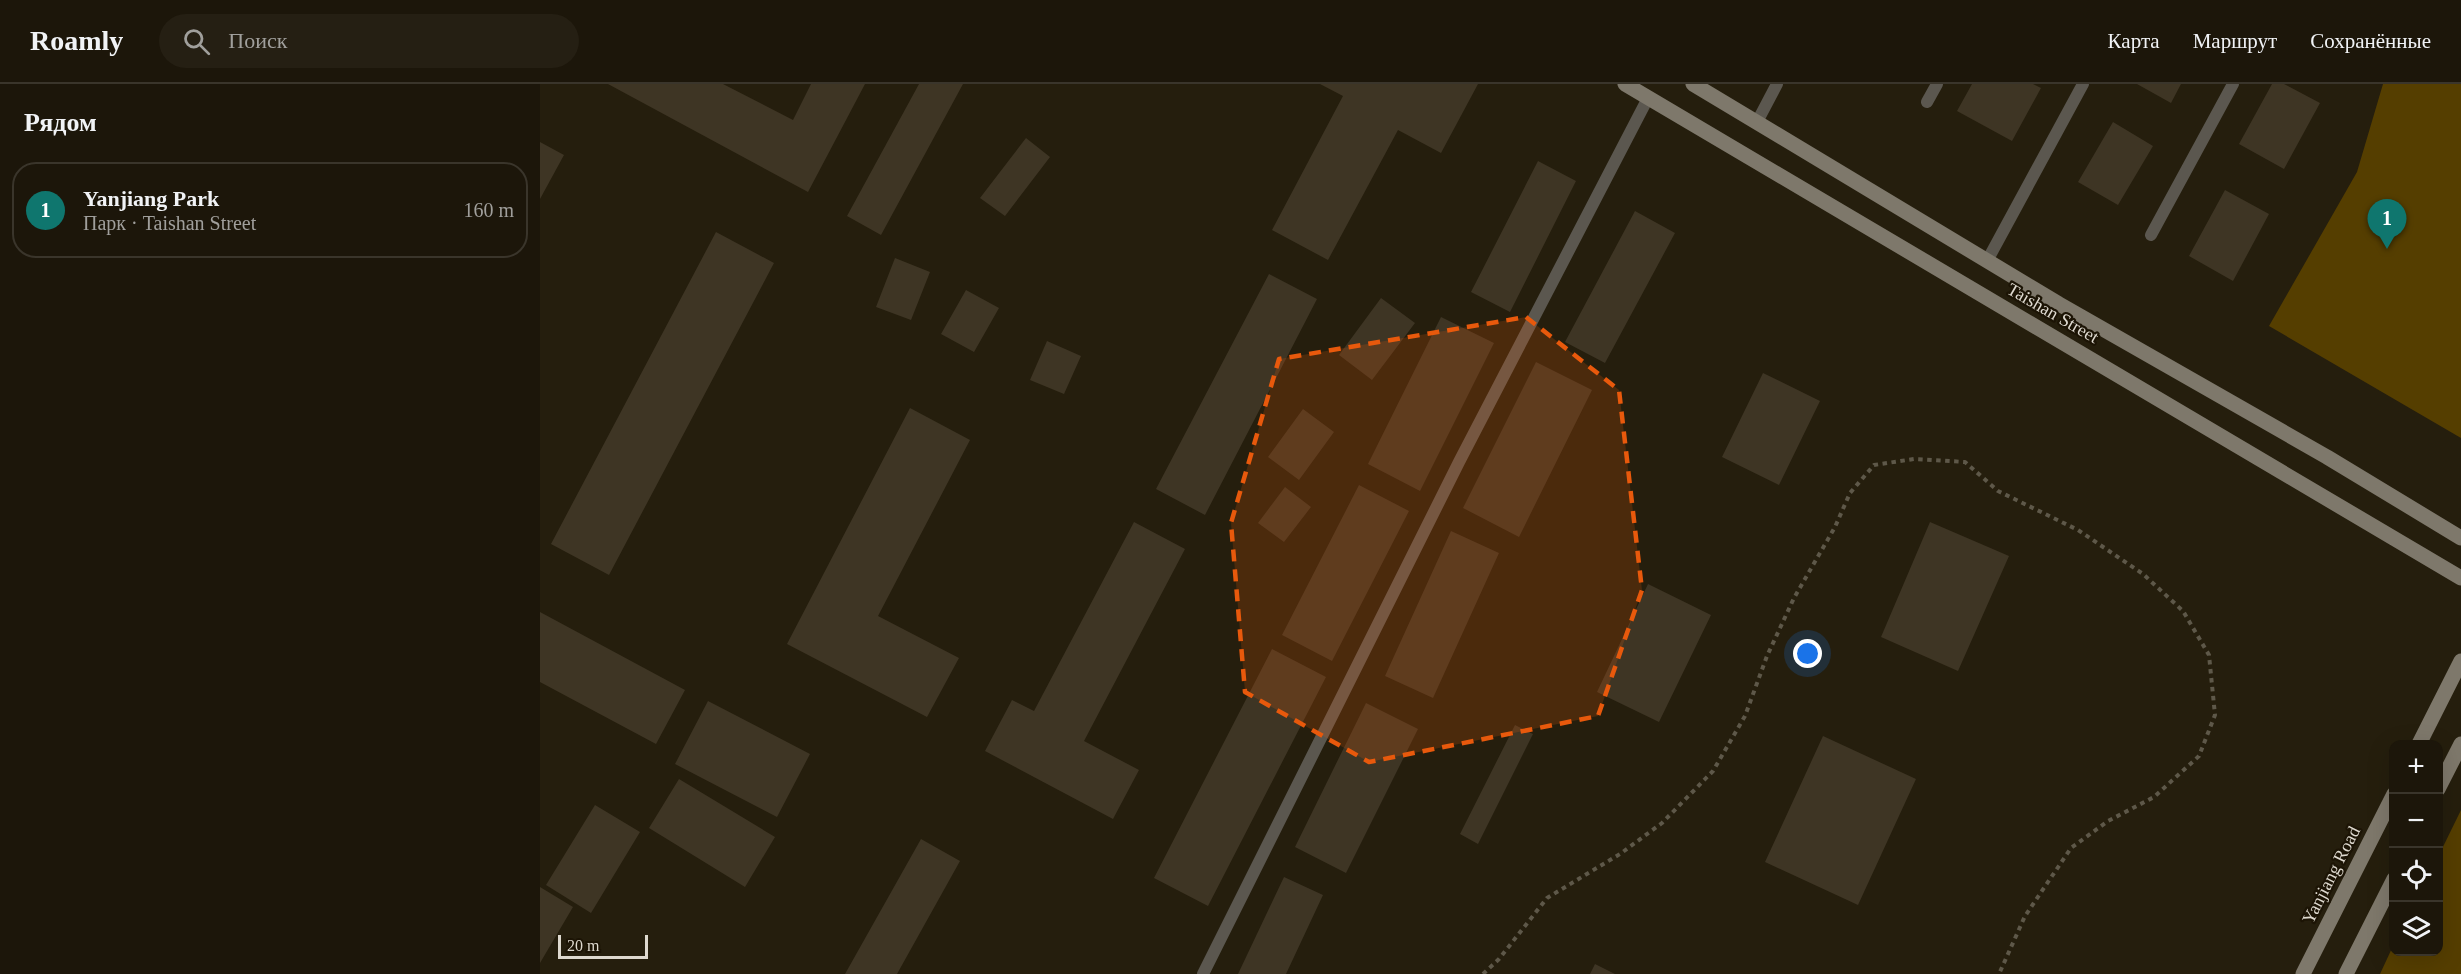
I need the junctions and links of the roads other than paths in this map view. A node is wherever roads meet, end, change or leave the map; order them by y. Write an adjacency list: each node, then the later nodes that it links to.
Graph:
1 (1625, 84): 7 (main road, Taishan Street)
2 (1693, 84): 9 (main road, Taishan Street)
3 (1777, 84): 9 (lane)
4 (1937, 84): 8 (lane)
5 (2083, 84): 11 (lane)
6 (2233, 84): 10 (lane)
7 (1648, 98): 13 (main road, Taishan Street); 20 (lane)
8 (1927, 102)
9 (1757, 122): 11 (main road, Taishan Street)
10 (2151, 236)
11 (1987, 261): 12 (main road, Taishan Street)
12 (2461, 538)
13 (2461, 578)
14 (2461, 661): 15 (main road)
15 (2420, 740)
16 (2461, 744): 17 (main road)
17 (2443, 781)
18 (2389, 804): 21 (main road, Yanjiang Road)
19 (2389, 889): 22 (main road)
20 (1203, 974)
21 (2303, 974)
22 (2346, 974)

